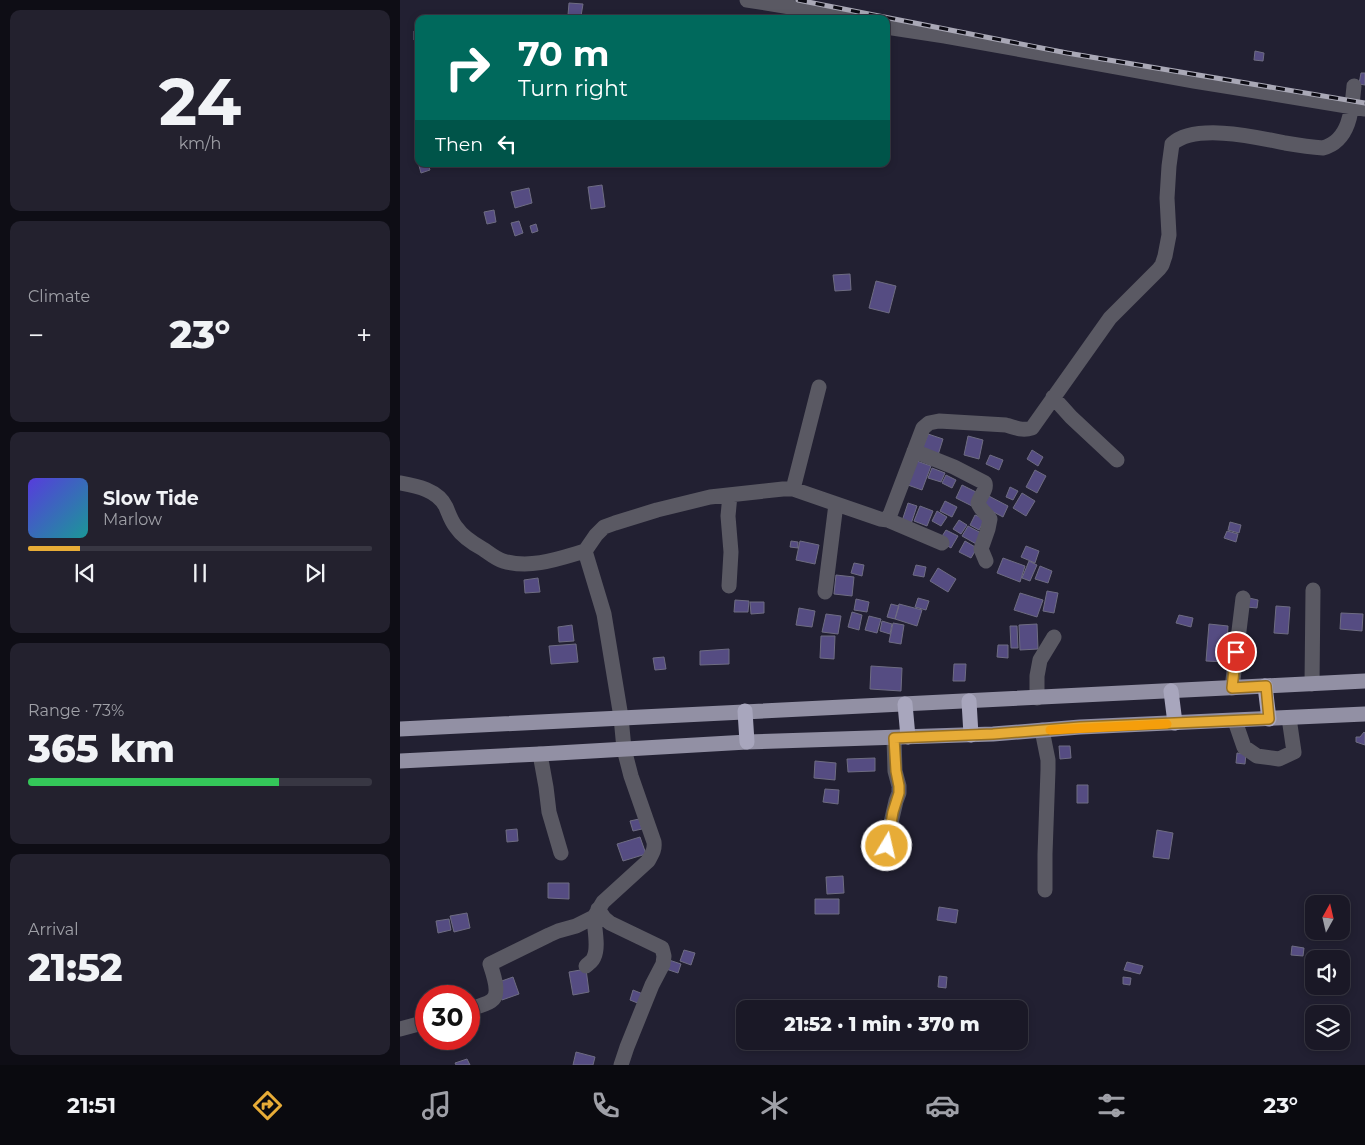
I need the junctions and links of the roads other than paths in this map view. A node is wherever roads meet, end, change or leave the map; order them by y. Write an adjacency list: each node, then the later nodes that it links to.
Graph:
1 (747, 0): 2 (street)
2 (839, 15)
3 (890, 28): 5 (street)
4 (1354, 86): 5 (street)
5 (1358, 108): 7 (street)
6 (819, 387): 11 (street)
7 (1053, 397): 8 (street); 9 (street)
8 (914, 451): 14 (street); 17 (street)
9 (1117, 460)
10 (400, 483): 16 (street)
11 (793, 489): 12 (street); 13 (street)
12 (730, 495): 16 (street); 18 (street)
13 (836, 504): 14 (street); 20 (street)
14 (888, 520): 15 (street)
15 (942, 543)
16 (586, 551): 33 (street)
17 (986, 561)
18 (730, 586)
19 (1313, 590): 24 (street)
20 (825, 592)
21 (1243, 598): 26 (street)
22 (1054, 637): 28 (street)
23 (1365, 681): 24 (main road)
24 (1312, 684): 25 (main road)
25 (1266, 686): 26 (main road); 35 (highway)
26 (1232, 688): 27 (main road)
27 (1171, 691): 28 (main road); 37 (highway)
28 (1037, 698): 29 (main road)
29 (969, 701): 30 (main road); 40 (highway)
30 (905, 704): 31 (main road); 41 (highway)
31 (745, 711): 33 (main road); 42 (highway)
32 (1365, 714): 34 (main road)
33 (621, 717): 38 (main road); 43 (street)
34 (1288, 718): 35 (main road); 36 (street)
35 (1269, 719): 36 (main road)
36 (1234, 721): 37 (main road)
37 (1175, 724): 39 (main road)
38 (400, 729)
39 (1042, 730): 40 (main road); 48 (street)
40 (970, 735): 41 (main road)
41 (901, 737): 42 (main road); 47 (street)
42 (747, 742): 43 (main road)
43 (624, 749): 44 (main road); 49 (street)
44 (540, 754): 45 (main road); 46 (street)
45 (400, 761)
46 (561, 852)
47 (884, 864)
48 (1045, 890)
49 (596, 913): 50 (street); 51 (street); 54 (street)
50 (586, 966)
51 (480, 1005)
52 (415, 1025): 53 (street)
53 (400, 1029)
54 (622, 1065)

